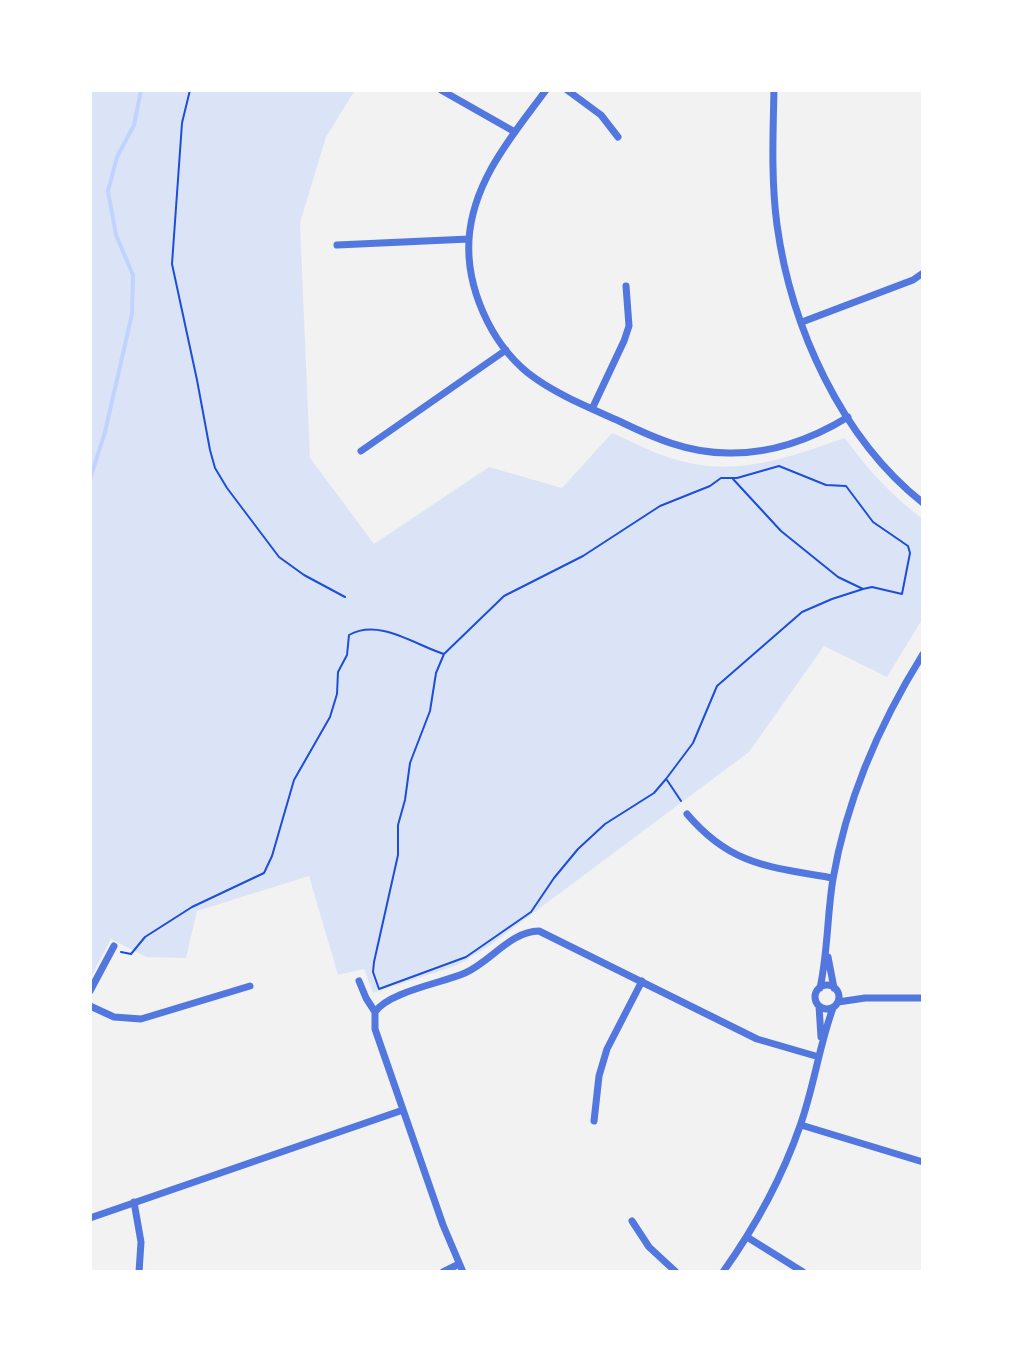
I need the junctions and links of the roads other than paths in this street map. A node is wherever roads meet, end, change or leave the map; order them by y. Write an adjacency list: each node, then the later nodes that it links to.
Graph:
1 (441, 90): 5 (street)
2 (546, 90): 5 (street)
3 (567, 90): 6 (street)
4 (774, 90): 11 (street)
5 (515, 132): 7 (street)
6 (618, 137)
7 (469, 239): 8 (street); 12 (street)
8 (337, 245)
9 (923, 273): 11 (street)
10 (626, 286): 13 (street)
11 (802, 322): 14 (street)
12 (506, 350): 13 (street); 15 (street)
13 (592, 409): 14 (street)
14 (848, 417): 16 (street)
15 (361, 451)
16 (923, 503)
17 (923, 654): 19 (street)
18 (687, 814): 19 (street)
19 (833, 878): 20 (street)
20 (826, 947): 25 (street); 26 (street)
21 (113, 948): 27 (street)
22 (359, 981): 33 (street)
23 (642, 981): 33 (street); 35 (street); 37 (street)
24 (250, 986): 31 (street)
25 (820, 988): 26 (street); 32 (street)
26 (836, 990): 28 (street); 30 (street)
27 (90, 991)
28 (865, 998): 29 (street); 30 (street)
29 (923, 998)
30 (836, 1005): 32 (street); 34 (street)
31 (90, 1006)
32 (819, 1006): 34 (street)
33 (375, 1012): 36 (street)
34 (821, 1043): 35 (street)
35 (819, 1057): 38 (street)
36 (403, 1110): 40 (street); 44 (street)
37 (594, 1121)
38 (801, 1125): 39 (street); 43 (street)
39 (923, 1162)
40 (134, 1202): 41 (street); 45 (street)
41 (90, 1218)
42 (632, 1221): 47 (street)
43 (747, 1237): 48 (street); 49 (street)
44 (461, 1268): 46 (street)
45 (139, 1272)
46 (443, 1272)
47 (676, 1272)
48 (723, 1272)
49 (803, 1272)

